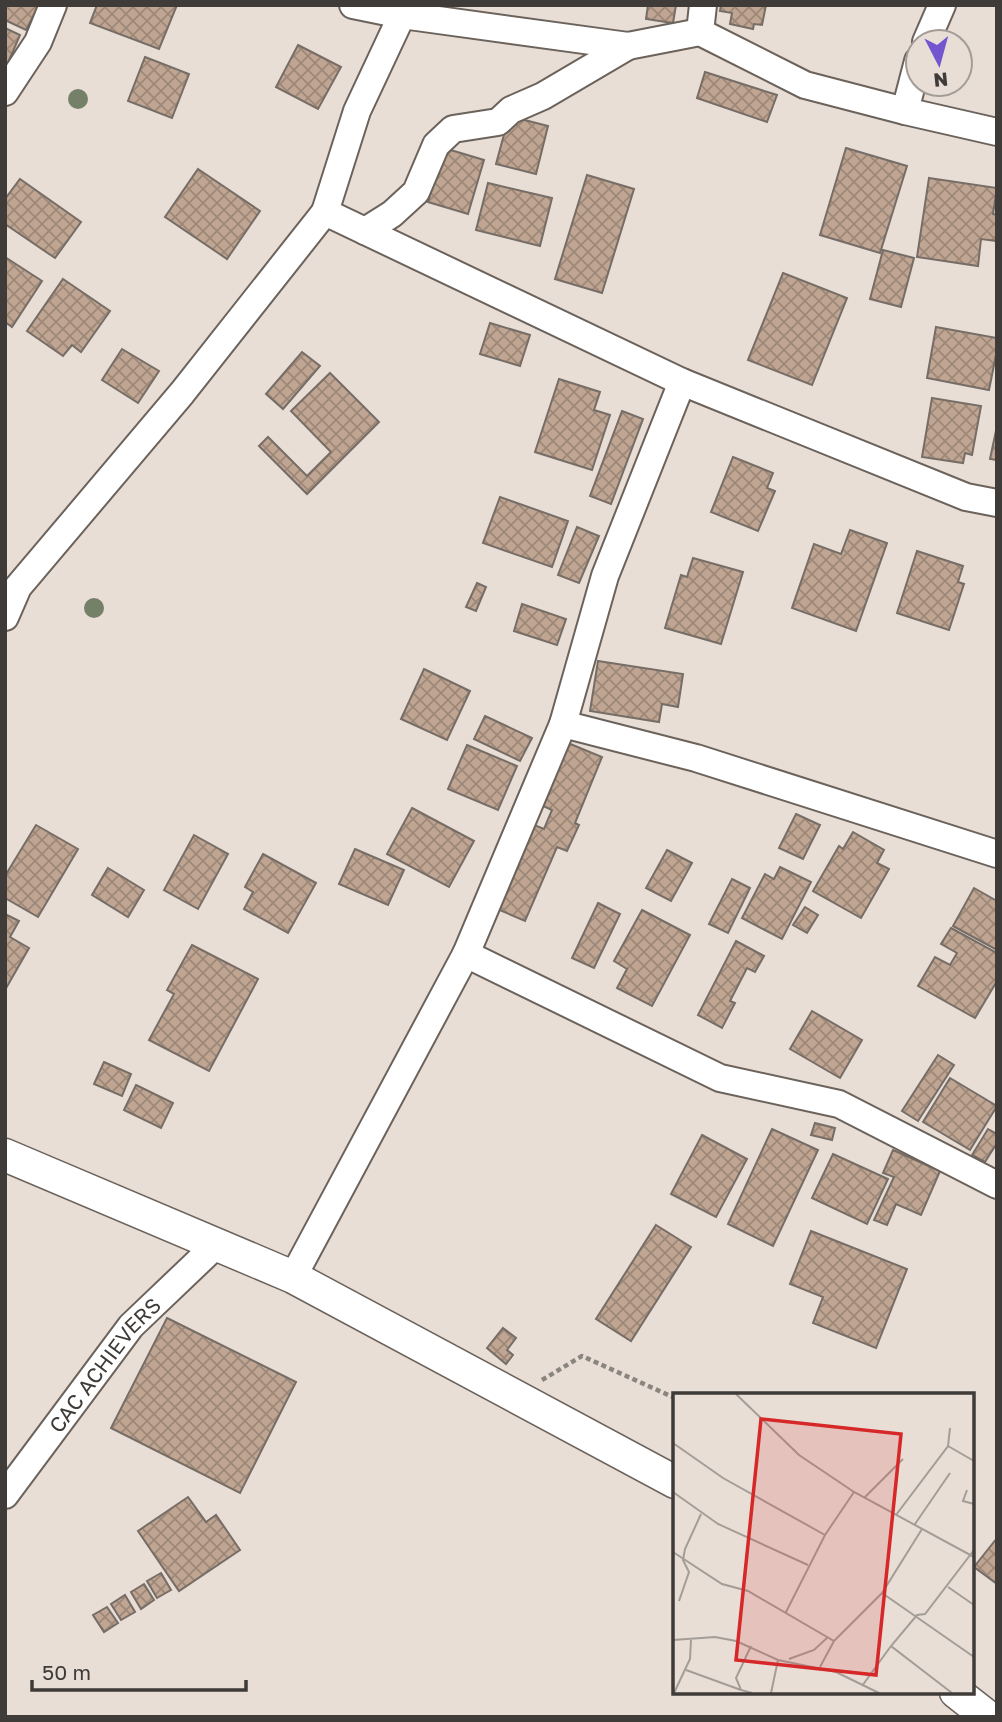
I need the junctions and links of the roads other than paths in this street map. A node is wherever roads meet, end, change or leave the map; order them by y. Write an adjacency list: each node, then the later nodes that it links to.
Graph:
1 (53, 5): 9 (street)
2 (353, 5): 5 (street)
3 (703, 5): 7 (street)
4 (942, 5): 6 (street)
5 (402, 15): 8 (street); 13 (street)
6 (932, 28)
7 (700, 32): 8 (street); 11 (street)
8 (628, 46): 14 (street)
9 (5, 92)
10 (908, 98): 11 (street)
11 (905, 111): 12 (street)
12 (997, 132)
13 (324, 212): 14 (street); 17 (street)
14 (365, 231): 15 (street)
15 (682, 382): 16 (street); 19 (street)
16 (997, 503)
17 (11, 584): 18 (street)
18 (5, 617)
19 (563, 724): 20 (street); 21 (street)
20 (997, 854)
21 (466, 954): 23 (street); 25 (street)
22 (5, 1155): 24 (street)
23 (997, 1185)
24 (217, 1244): 25 (street); 27 (street, CAC ACHIEVERS)
25 (293, 1277): 26 (street)
26 (673, 1481)
27 (5, 1495)
28 (959, 1694): 29 (street)
29 (988, 1717)

